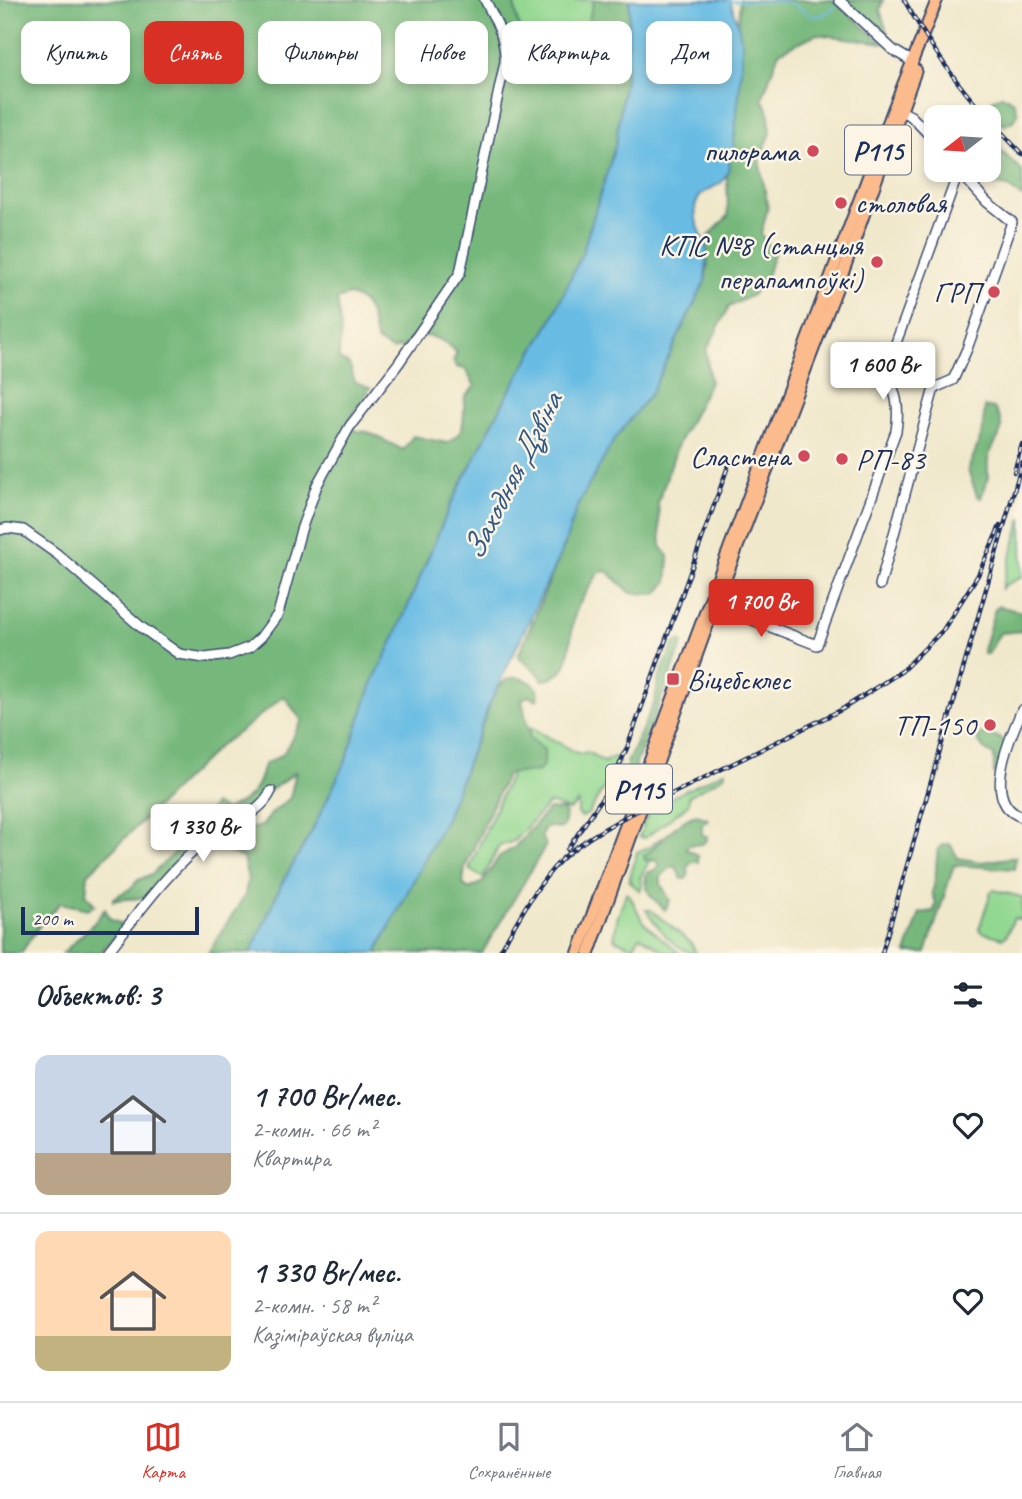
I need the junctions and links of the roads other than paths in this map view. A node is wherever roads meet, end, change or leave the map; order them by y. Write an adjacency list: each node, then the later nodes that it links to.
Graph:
1 (485, 0): 10 (street)
2 (937, 0): 5 (main road, Р115)
3 (943, 0): 6 (main road, Р115)
4 (843, 3): 5 (street)
5 (913, 62): 6 (main road, Р115)
6 (898, 109): 7 (street); 12 (main road, Р115)
7 (924, 130)
8 (954, 182): 12 (street)
9 (969, 182): 11 (street)
10 (0, 530)
11 (880, 584)
12 (711, 604): 16 (main road, Р115)
13 (1022, 710): 15 (street)
14 (271, 791): 17 (street)
15 (1022, 817)
16 (610, 879): 18 (main road, Р115); 19 (main road, Р115)
17 (107, 953)
18 (578, 953)
19 (589, 953)

